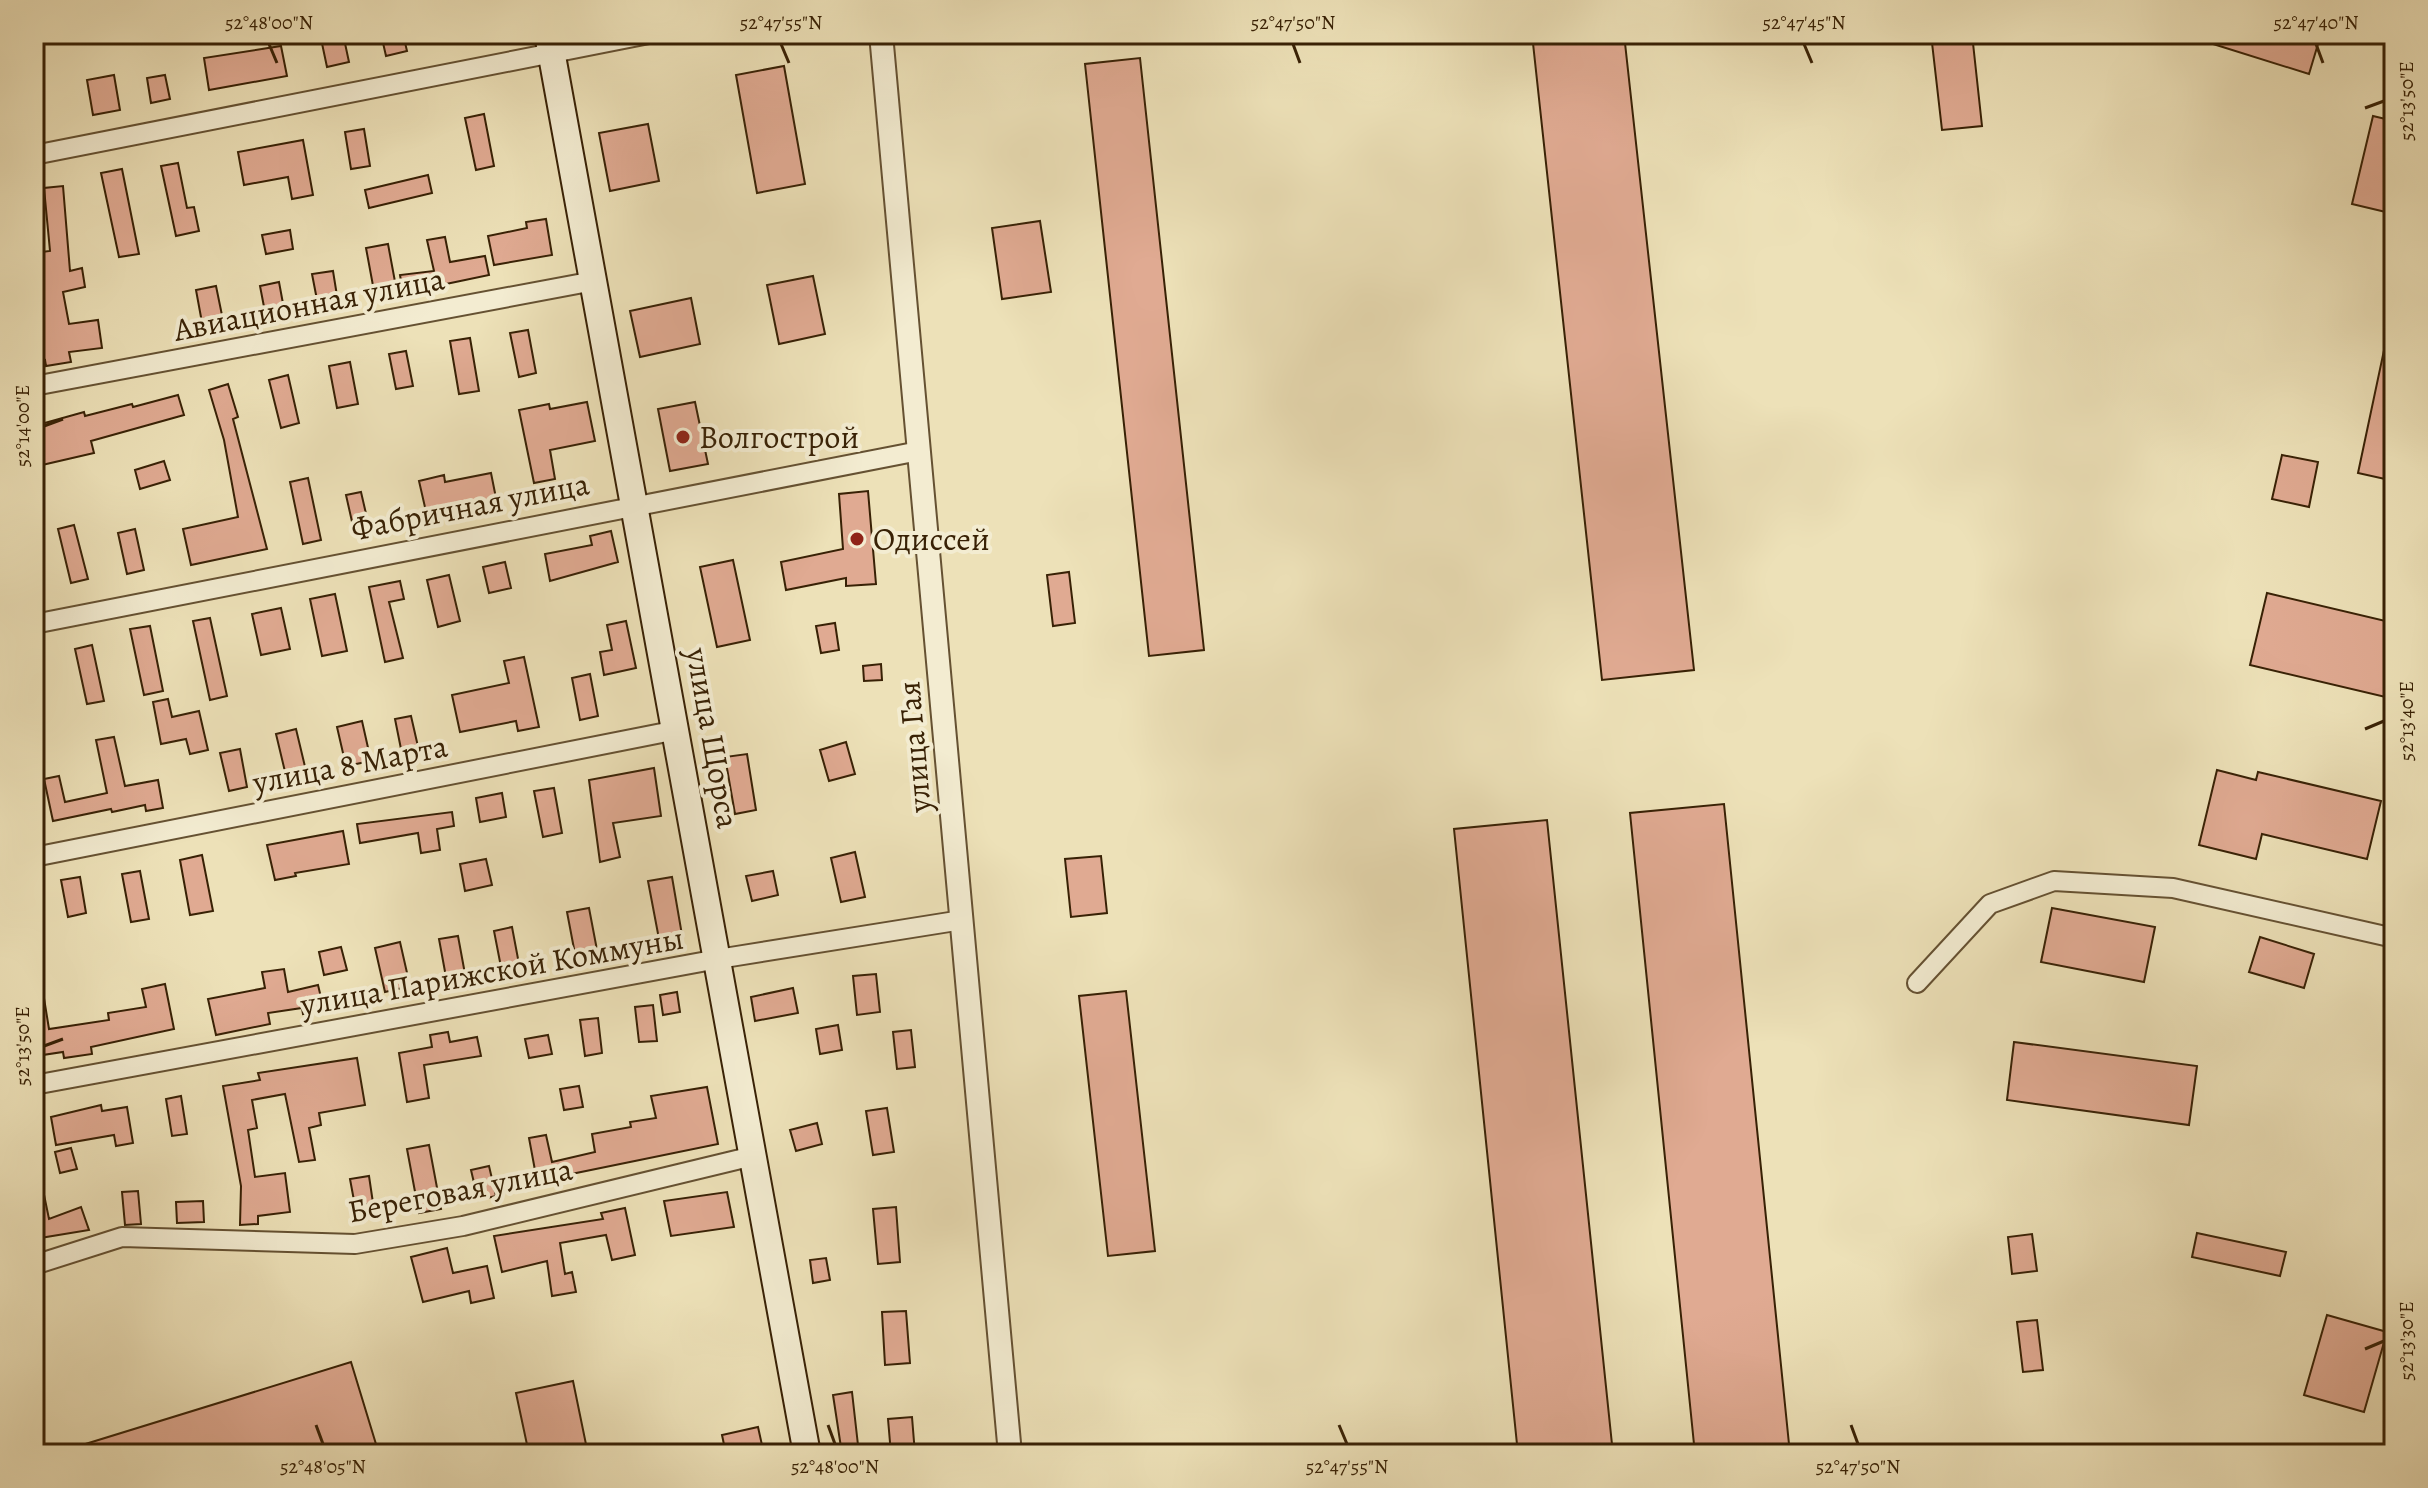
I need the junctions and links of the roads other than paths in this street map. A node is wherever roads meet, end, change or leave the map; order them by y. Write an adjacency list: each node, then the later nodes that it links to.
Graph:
1 (649, 34): 3 (street)
2 (881, 34): 7 (street, улица Гая)
3 (550, 44): 4 (street); 5 (main road, улица Щорса)
4 (34, 155)
5 (594, 281): 6 (street, Авиационная улица); 8 (main road, улица Щорса)
6 (34, 386)
7 (919, 451): 8 (street, Фабричная улица); 12 (street, улица Гая)
8 (636, 504): 9 (street, Фабричная улица); 10 (main road, улица Щорса)
9 (34, 624)
10 (677, 730): 11 (street, улица 8 Марта); 14 (main road, улица Щорса)
11 (34, 857)
12 (962, 920): 14 (street, улица Парижской Коммуны); 20 (street, улица Гая)
13 (2394, 938): 15 (street)
14 (718, 959): 16 (street, улица Парижской Коммуны); 17 (main road, улица Щорса)
15 (1917, 983)
16 (34, 1085)
17 (753, 1156): 18 (street, Береговая улица); 19 (main road, улица Щорса)
18 (34, 1265)
19 (807, 1454)
20 (1010, 1454)

